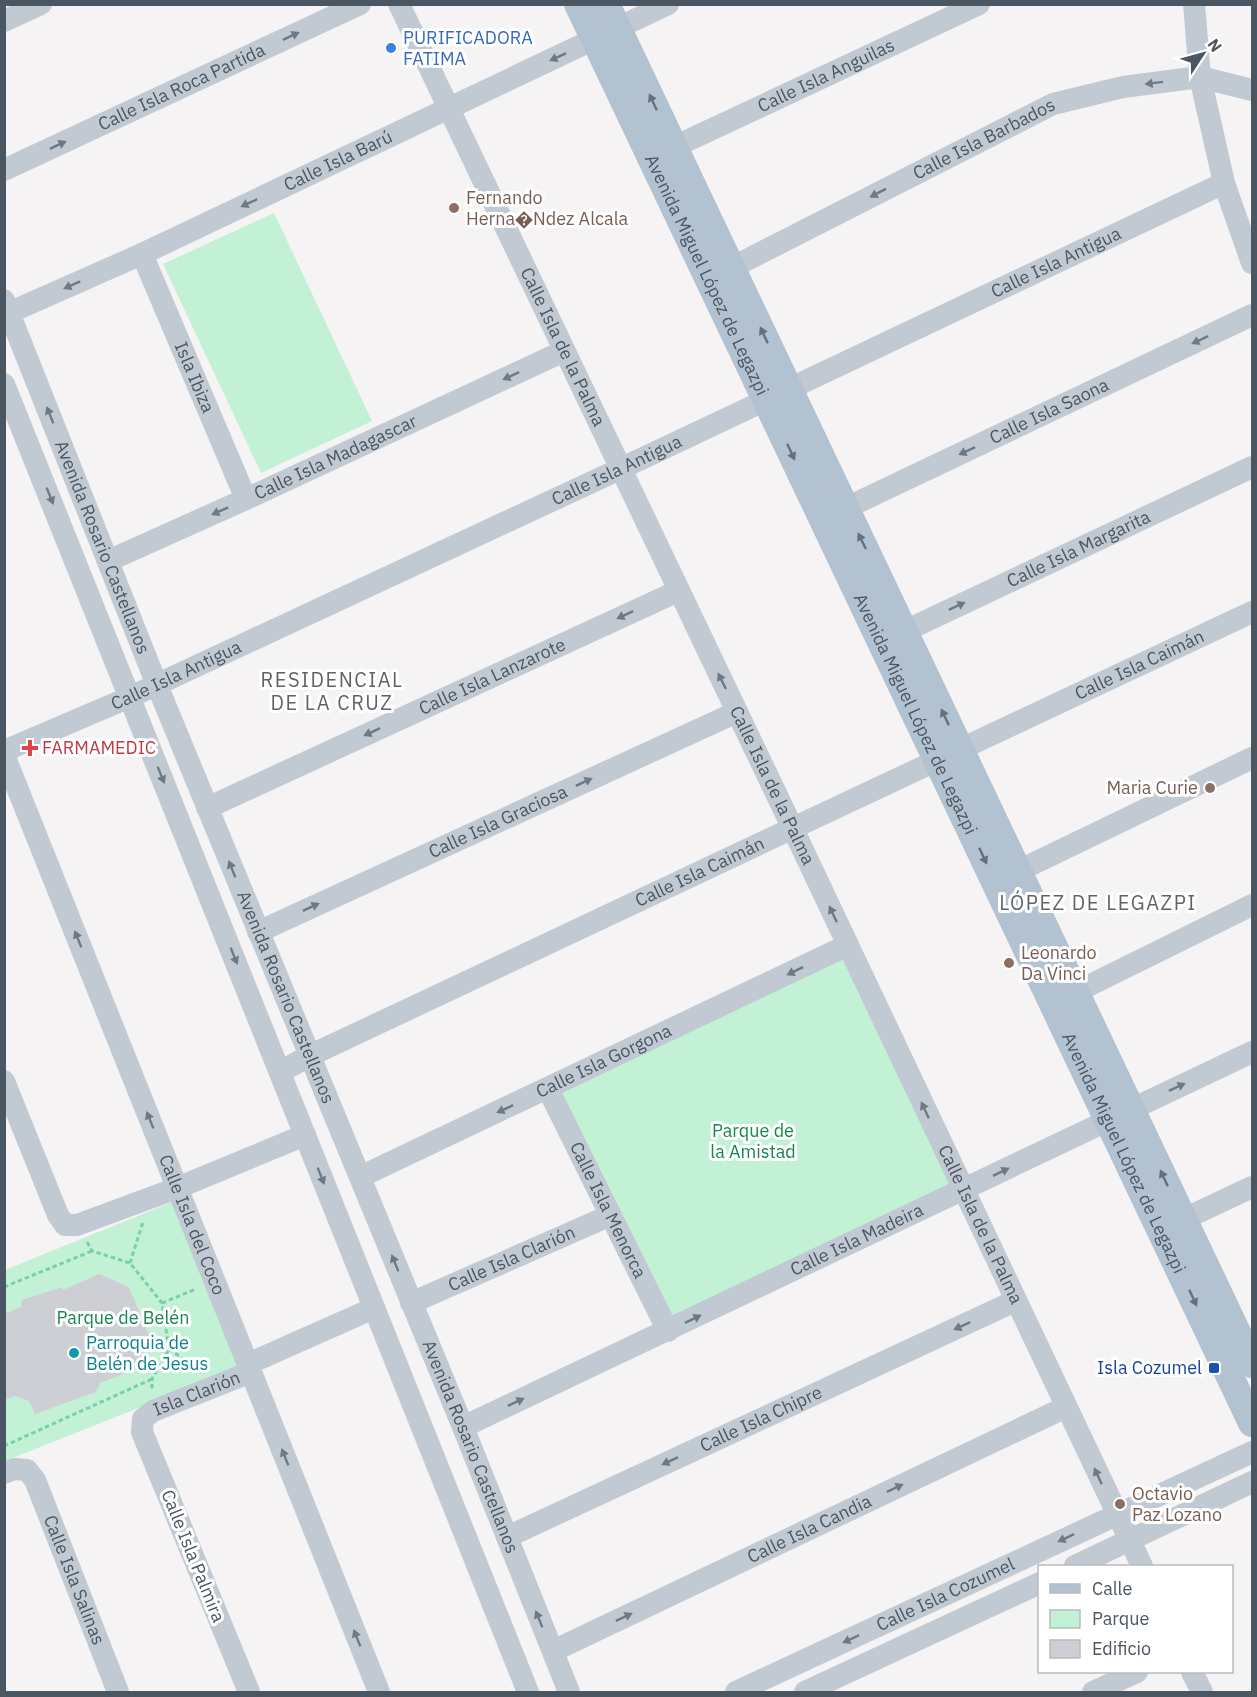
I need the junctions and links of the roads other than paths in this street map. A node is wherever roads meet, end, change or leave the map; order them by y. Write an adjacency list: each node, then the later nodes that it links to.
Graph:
1 (40, 4): 8 (street)
2 (360, 4): 14 (street, Calle Isla Roca Partida, one-way to 2)
3 (399, 4): 12 (street, Calle Isla de la Palma)
4 (578, 4): 9 (main road, Avenida Miguel López de Legazpi)
5 (668, 4): 9 (street, Calle Isla Barú)
6 (979, 4): 13 (street, Calle Isla Anguilas)
7 (1194, 4): 10 (street)
8 (4, 21)
9 (606, 24): 12 (street, Calle Isla Barú, one-way to 12); 13 (main road, Avenida Miguel López de Legazpi, one-way to 9); 23 (main road, Avenida Miguel López de Legazpi)
10 (1200, 77): 11 (street, Calle Isla Barbados); 15 (street); 18 (street, Calle Isla Barbados, one-way to 18)
11 (1252, 90)
12 (449, 108): 16 (street, Calle Isla Barú, one-way to 16); 21 (street, Calle Isla de la Palma)
13 (674, 147): 18 (main road, Avenida Miguel López de Legazpi)
14 (4, 170)
15 (1224, 183): 17 (street); 23 (street, Calle Isla Antigua)
16 (142, 254): 19 (street, Calle Isla Barú, one-way to 19); 26 (street, Isla Ibiza)
17 (1252, 263)
18 (732, 268): 23 (main road, Avenida Miguel López de Legazpi, one-way to 18)
19 (6, 309): 28 (street, Avenida Rosario Castellanos, one-way to 19)
20 (1252, 315): 27 (street, Calle Isla Saona, one-way to 27)
21 (564, 351): 25 (street, Calle Isla de la Palma); 26 (street, Calle Isla Madagascar, one-way to 26)
22 (4, 384): 33 (street, Avenida Rosario Castellanos, one-way to 33)
23 (777, 394): 25 (street, Calle Isla Antigua); 27 (main road, Avenida Miguel López de Legazpi); 36 (main road, Avenida Miguel López de Legazpi, one-way to 36)
24 (1252, 467): 31 (street, Calle Isla Margarita, one-way to 24)
25 (620, 469): 29 (street, Calle Isla de la Palma); 32 (street, Calle Isla Antigua)
26 (246, 499): 28 (street, Calle Isla Madagascar, one-way to 28)
27 (846, 508): 31 (main road, Avenida Miguel López de Legazpi, one-way to 27)
28 (108, 561): 32 (street, Avenida Rosario Castellanos)
29 (678, 591): 34 (street, Calle Isla de la Palma, one-way to 29); 38 (street, Calle Isla Lanzarote, one-way to 38)
30 (1252, 612): 36 (street, Calle Isla Caimán)
31 (904, 631): 36 (main road, Avenida Miguel López de Legazpi, one-way to 31)
32 (157, 685): 33 (street, Calle Isla Antigua); 38 (street, Avenida Rosario Castellanos)
33 (130, 697): 35 (street, Calle Isla Antigua); 47 (street, Avenida Rosario Castellanos, one-way to 47)
34 (737, 712): 39 (street, Calle Isla de la Palma); 42 (street, Calle Isla Graciosa, one-way to 34)
35 (4, 753): 54 (street, Calle Isla del Coco, one-way to 35)
36 (949, 756): 39 (street, Calle Isla Caimán); 40 (main road, Avenida Miguel López de Legazpi); 50 (main road, Avenida Miguel López de Legazpi, one-way to 50)
37 (1252, 758): 40 (street)
38 (207, 808): 42 (street, Avenida Rosario Castellanos, one-way to 38)
39 (793, 829): 43 (street, Calle Isla de la Palma, one-way to 39); 46 (street, Calle Isla Caimán)
40 (1018, 871): 44 (main road, Avenida Miguel López de Legazpi)
41 (1252, 905): 44 (street)
42 (258, 932): 46 (street, Avenida Rosario Castellanos)
43 (848, 945): 49 (street, Calle Isla Gorgona, one-way to 49); 55 (street, Calle Isla de la Palma, one-way to 43)
44 (1076, 992): 50 (main road, Avenida Miguel López de Legazpi)
45 (1252, 1052): 50 (street, Calle Isla Madeira, one-way to 45)
46 (309, 1056): 47 (street, Calle Isla Caimán); 52 (street, Avenida Rosario Castellanos)
47 (280, 1072): 51 (street, Avenida Rosario Castellanos)
48 (4, 1082): 54 (street)
49 (548, 1089): 52 (street, Calle Isla Gorgona, one-way to 52); 56 (street, Calle Isla Menorca)
50 (1120, 1114): 55 (street, Calle Isla Madeira, one-way to 50); 57 (main road, Avenida Miguel López de Legazpi, one-way to 50); 67 (main road, Avenida Miguel López de Legazpi, one-way to 67)
51 (305, 1135): 54 (street); 60 (street, Avenida Rosario Castellanos, one-way to 60)
52 (360, 1178): 59 (street, Avenida Rosario Castellanos, one-way to 52)
53 (1252, 1187): 57 (street)
54 (177, 1188): 64 (street, Calle Isla del Coco)
55 (962, 1190): 58 (street, Calle Isla de la Palma); 62 (street, Calle Isla Madeira, one-way to 55)
56 (611, 1215): 59 (street, Calle Isla Clarión); 62 (street, Calle Isla Menorca)
57 (1184, 1220): 61 (main road, Avenida Miguel López de Legazpi)
58 (1015, 1301): 65 (street, Calle Isla de la Palma); 73 (street, Calle Isla Chipre, one-way to 73)
59 (411, 1303): 68 (street, Avenida Rosario Castellanos)
60 (374, 1308): 64 (street, Isla Clarión); 84 (street, Avenida Rosario Castellanos)
61 (1245, 1329): 63 (main road, Avenida Miguel López de Legazpi)
62 (668, 1331): 68 (street, Calle Isla Madeira, one-way to 62)
63 (1252, 1364)
64 (250, 1368): 66 (street, Isla Clarión); 83 (street, Calle Isla del Coco, one-way to 64)
65 (1066, 1407): 72 (street, Calle Isla de la Palma, one-way to 65); 78 (street, Calle Isla Candia, one-way to 65)
66 (148, 1415): 82 (street, Calle Isla Palmira)
67 (1252, 1423)
68 (463, 1427): 73 (street, Avenida Rosario Castellanos)
69 (1252, 1452): 72 (street, Calle Isla Cozumel)
70 (16, 1471): 81 (street, Calle Isla Salinas)
71 (1252, 1482): 74 (street)
72 (1117, 1515): 74 (street, Calle Isla de la Palma); 86 (street, Calle Isla Cozumel, one-way to 86)
73 (507, 1537): 78 (street, Avenida Rosario Castellanos, one-way to 73)
74 (1129, 1541): 75 (street); 76 (street, Calle Isla de la Palma)
75 (1077, 1565)
76 (1141, 1565)
77 (1038, 1584): 87 (street, Calle Isla Cozumel)
78 (553, 1651): 85 (street, Avenida Rosario Castellanos)
79 (1133, 1673): 88 (street)
80 (1193, 1673): 89 (street)
81 (118, 1692)
82 (249, 1692)
83 (379, 1692)
84 (528, 1692)
85 (569, 1692)
86 (736, 1692)
87 (805, 1692)
88 (1093, 1692)
89 (1202, 1692)

